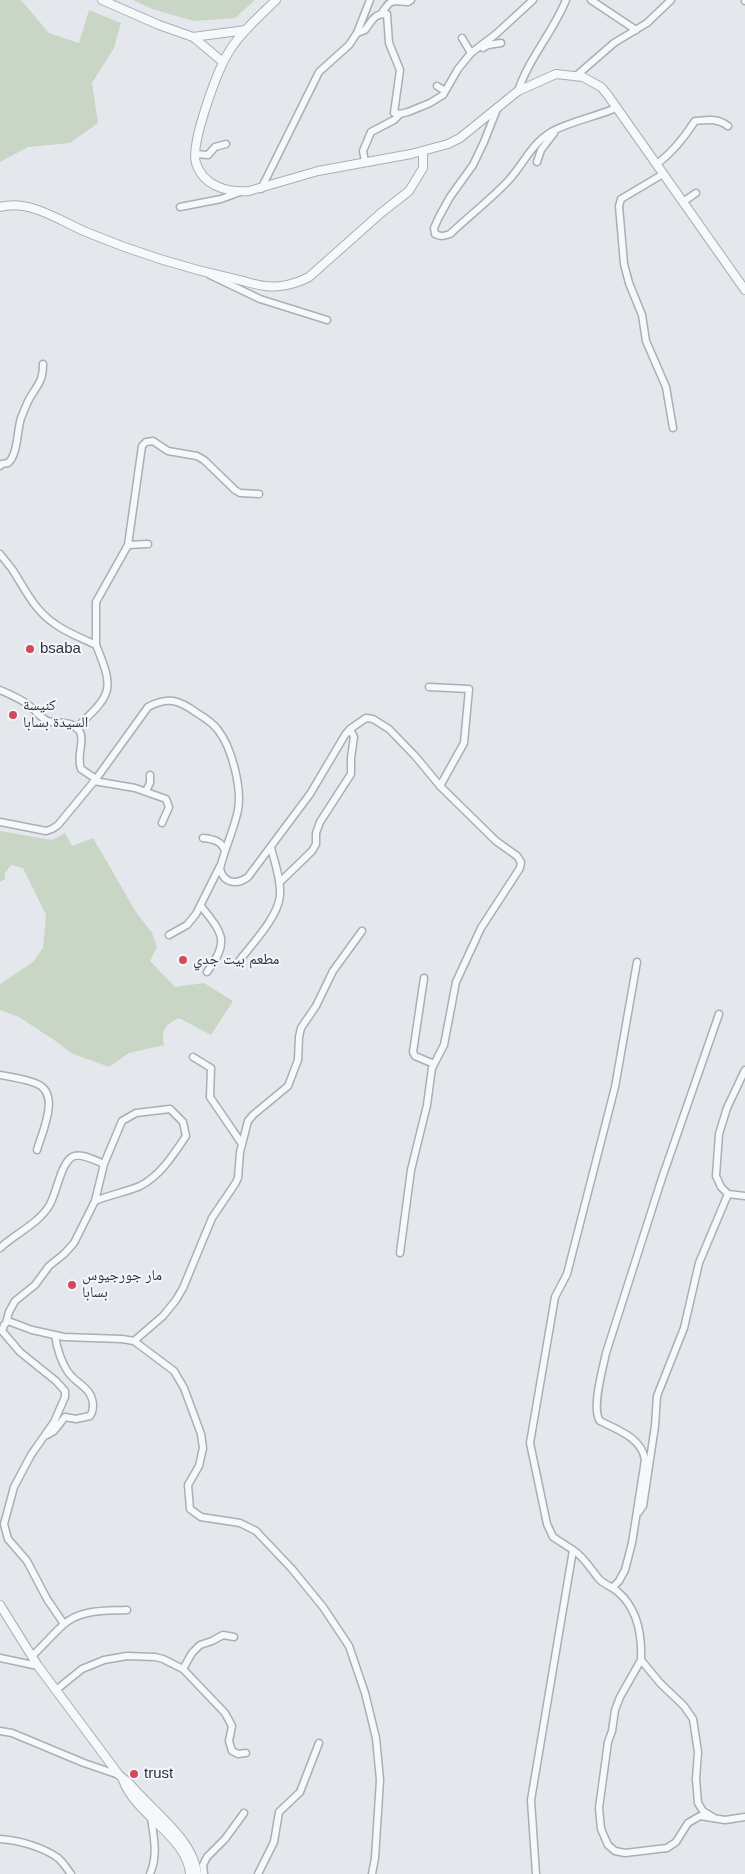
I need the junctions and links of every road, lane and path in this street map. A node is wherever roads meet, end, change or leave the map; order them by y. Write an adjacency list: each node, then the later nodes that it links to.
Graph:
1 (102, 0): 13 (street)
2 (276, 0): 10 (street)
3 (370, 0): 12 (street)
4 (411, 0): 9 (street)
5 (533, 0): 16 (street)
6 (566, 0): 20 (street)
7 (591, 0): 11 (street)
8 (671, 0): 11 (street)
9 (380, 14): 12 (street); 24 (street)
10 (246, 30): 13 (street); 17 (street)
11 (636, 30): 18 (street)
12 (357, 33): 34 (street)
13 (193, 36): 17 (street)
14 (462, 38): 16 (street)
15 (501, 43): 16 (street)
16 (470, 54): 21 (street)
17 (223, 62): 29 (street)
18 (576, 76): 20 (street); 23 (street)
19 (437, 86): 21 (street)
20 (518, 91): 22 (street)
21 (445, 92): 24 (street)
22 (498, 108): 26 (street); 28 (street)
23 (616, 108): 26 (street); 32 (street)
24 (400, 114): 30 (street)
25 (728, 126): 32 (street)
26 (556, 130): 31 (street)
27 (226, 144): 29 (street)
28 (423, 151): 30 (street); 40 (street)
29 (196, 154): 35 (street)
30 (365, 161): 34 (street)
31 (537, 162)
32 (657, 164): 33 (street)
33 (664, 174): 37 (street); 44 (street)
34 (261, 189): 35 (street)
35 (240, 192): 39 (street)
36 (696, 193): 37 (street)
37 (683, 202): 41 (street)
38 (0, 207): 40 (street)
39 (180, 207)
40 (207, 273): 42 (street)
41 (745, 290)
42 (327, 320)
43 (43, 364): 45 (street)
44 (673, 428)
45 (0, 466)
46 (260, 494): 48 (street)
47 (148, 544): 48 (street)
48 (128, 545): 50 (street)
49 (0, 554): 50 (street)
50 (96, 645): 53 (street)
51 (429, 687): 57 (street)
52 (0, 690): 53 (street)
53 (76, 728): 56 (street)
54 (350, 729): 57 (street); 62 (street); 65 (street)
55 (150, 775): 58 (street)
56 (95, 780): 58 (street); 59 (street); 63 (street)
57 (440, 786): 75 (street)
58 (146, 791): 60 (street)
59 (0, 822)
60 (162, 823)
61 (203, 838): 63 (street)
62 (271, 848): 64 (street); 65 (street)
63 (225, 852): 64 (street)
64 (221, 865): 66 (street)
65 (280, 882): 69 (street)
66 (201, 906): 68 (street); 71 (street)
67 (362, 931): 78 (street)
68 (169, 935)
69 (239, 961)
70 (638, 962): 91 (street)
71 (207, 972)
72 (424, 978): 75 (street)
73 (719, 1014): 90 (street)
74 (193, 1057): 78 (street)
75 (434, 1064): 85 (street)
76 (745, 1070): 81 (street)
77 (0, 1075): 79 (street)
78 (242, 1144): 88 (street)
79 (37, 1150)
80 (104, 1164): 83 (street); 83 (street); 84 (street)
81 (728, 1194): 82 (street); 90 (street)
82 (745, 1196)
83 (95, 1201): 86 (street)
84 (0, 1248)
85 (400, 1253)
86 (6, 1323): 87 (street); 89 (street)
87 (55, 1335): 88 (street); 89 (street)
88 (134, 1341): 119 (street)
89 (45, 1436): 95 (street)
90 (635, 1518): 92 (street)
91 (573, 1550): 92 (street); 120 (street)
92 (612, 1588): 99 (street)
93 (0, 1605): 97 (street)
94 (127, 1610): 95 (street)
95 (64, 1624): 97 (street)
96 (234, 1637): 101 (street)
97 (32, 1656): 100 (street)
98 (0, 1658): 100 (street)
99 (641, 1660): 110 (street); 110 (street)
100 (38, 1666): 102 (street)
101 (183, 1669): 102 (street); 105 (street)
102 (56, 1690): 106 (street)
103 (0, 1731): 106 (street)
104 (319, 1742): 112 (street)
105 (246, 1753)
106 (120, 1777): 109 (street); 116 (street)
107 (244, 1813): 117 (street)
108 (745, 1817): 110 (street)
109 (151, 1818): 114 (street); 115 (street)
110 (712, 1818)
111 (0, 1839): 113 (street)
112 (260, 1871): 118 (street)
113 (71, 1874)
114 (150, 1874)
115 (190, 1874)
116 (197, 1874)
117 (204, 1874)
118 (267, 1874)
119 (372, 1874)
120 (536, 1874)

